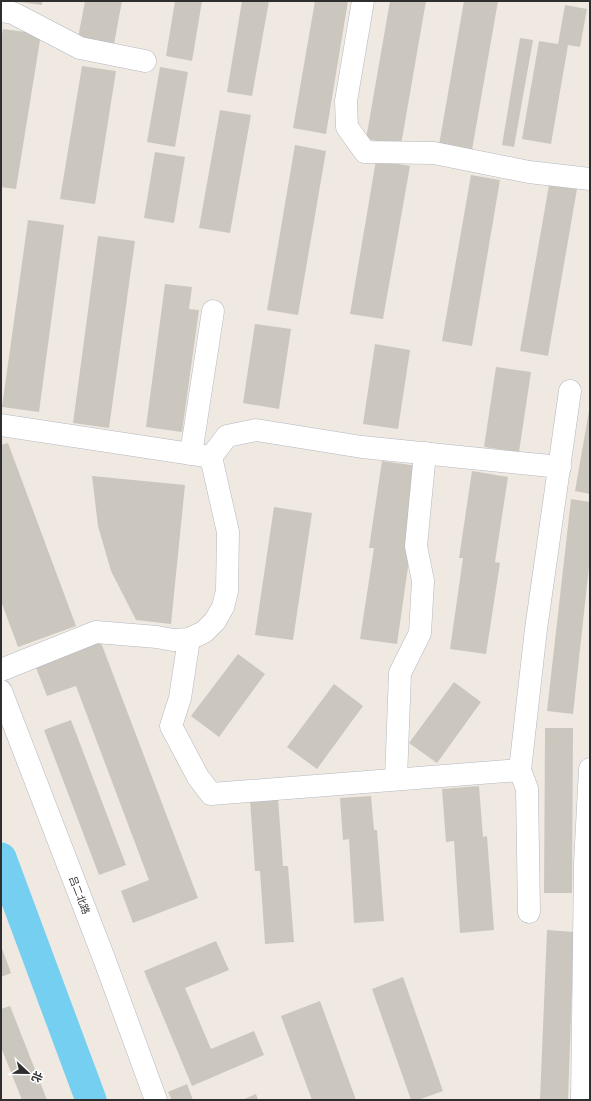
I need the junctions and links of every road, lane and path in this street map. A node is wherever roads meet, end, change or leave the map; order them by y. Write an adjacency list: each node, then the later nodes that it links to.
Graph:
1 (363, 1): 4 (street)
2 (1, 11): 3 (street)
3 (146, 61)
4 (590, 179)
5 (213, 311): 9 (street)
6 (570, 392): 10 (street)
7 (1, 425): 9 (street)
8 (425, 453): 9 (street); 10 (street); 16 (street)
9 (201, 456): 11 (street)
10 (560, 467): 15 (street)
11 (189, 639): 12 (street); 16 (street)
12 (1, 670)
13 (1, 691): 18 (street, 吕二北路)
14 (590, 769): 19 (street)
15 (520, 770): 16 (street); 17 (street)
16 (396, 779)
17 (529, 912)
18 (156, 1100)
19 (582, 1100)

